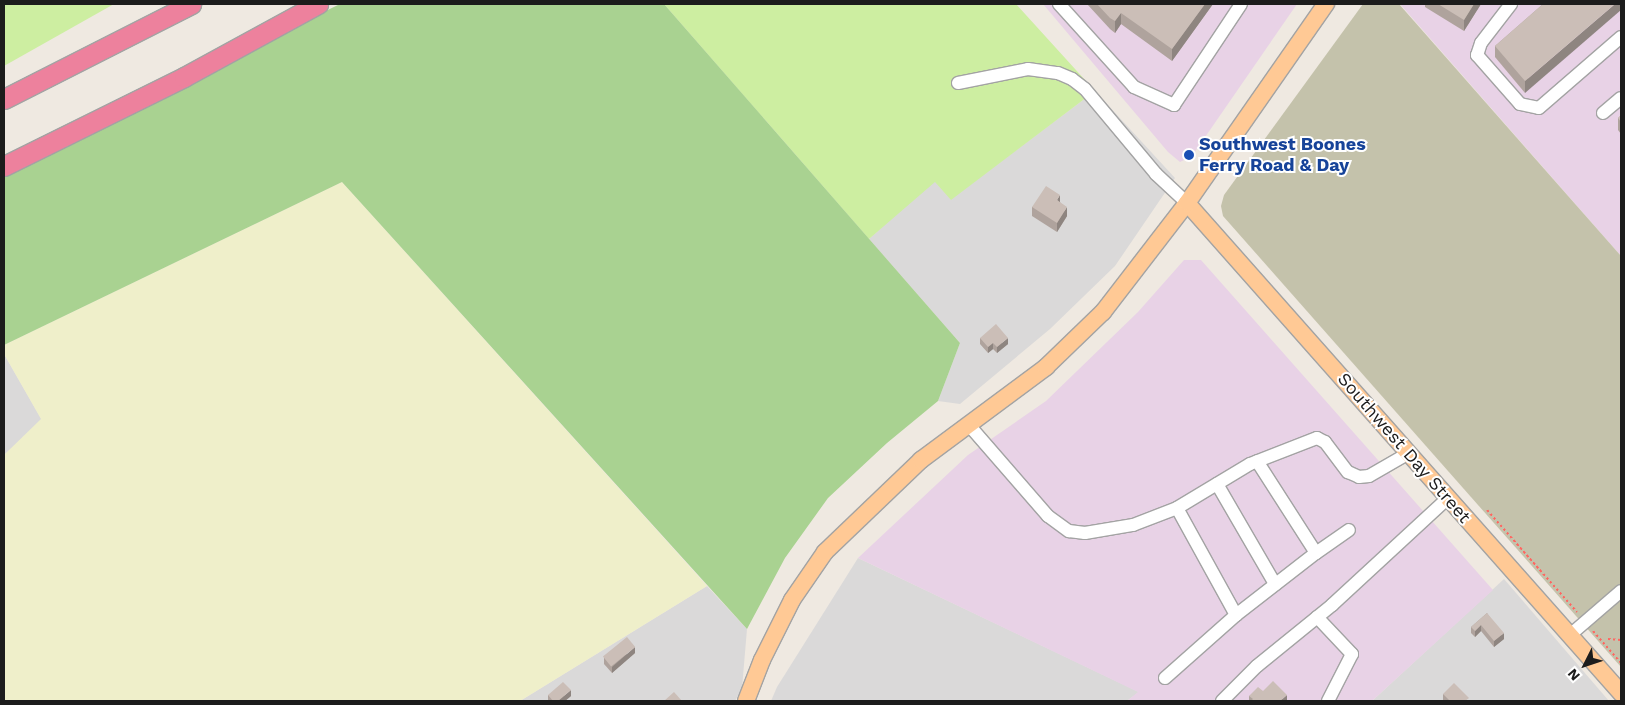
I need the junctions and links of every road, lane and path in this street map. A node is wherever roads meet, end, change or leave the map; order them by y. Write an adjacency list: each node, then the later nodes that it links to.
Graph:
1 (192, 4): 10 (highway)
2 (318, 4): 12 (highway)
3 (1059, 4): 4 (lane)
4 (1241, 4)
5 (1326, 4): 13 (main road)
6 (1511, 4): 7 (lane)
7 (1621, 37)
8 (958, 83): 13 (lane)
9 (1621, 98): 11 (lane)
10 (4, 99)
11 (1603, 113)
12 (4, 166)
13 (1187, 203): 14 (main road); 15 (main road, Southwest Day Street)
14 (968, 424): 19 (lane); 34 (main road)
15 (1409, 453): 16 (lane); 18 (main road, Southwest Day Street)
16 (1257, 461): 17 (lane); 22 (lane)
17 (1217, 484): 19 (lane); 23 (lane)
18 (1448, 498): 26 (lane); 28 (main road, Southwest Day Street)
19 (1177, 508): 25 (lane)
20 (1487, 510): 27 (path)
21 (1349, 530): 22 (lane)
22 (1316, 554): 23 (lane)
23 (1275, 584): 25 (lane)
24 (1621, 591): 27 (lane)
25 (1236, 615): 32 (lane)
26 (1317, 617): 35 (lane); 36 (lane)
27 (1585, 622): 28 (lane); 31 (path)
28 (1570, 635): 33 (main road, Southwest Day Street)
29 (1608, 639): 30 (path)
30 (1621, 640)
31 (1621, 663)
32 (1165, 678)
33 (1621, 693)
34 (746, 701)
35 (1222, 701)
36 (1328, 701)

